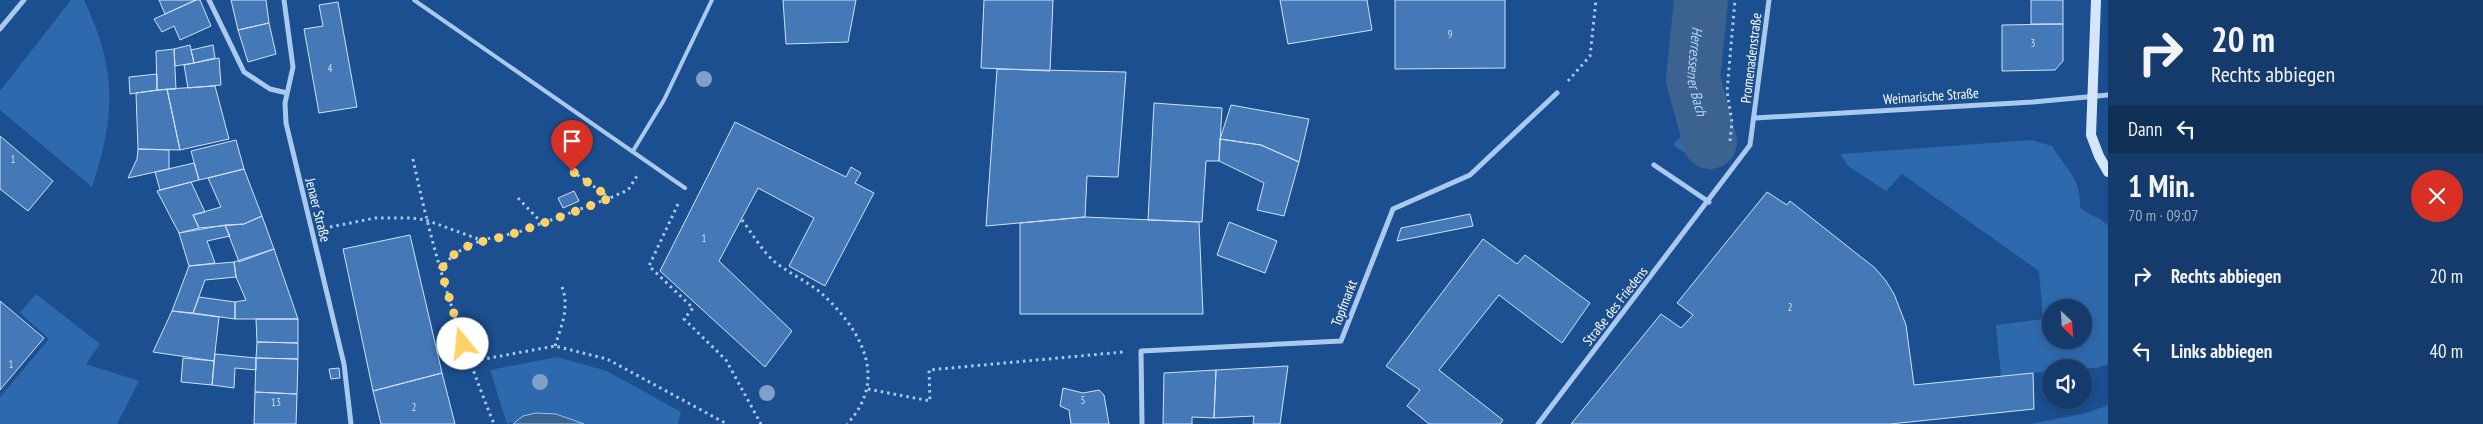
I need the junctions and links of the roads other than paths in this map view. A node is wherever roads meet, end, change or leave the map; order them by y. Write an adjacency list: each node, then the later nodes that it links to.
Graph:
1 (24, 0): 8 (street)
2 (209, 0): 9 (street)
3 (284, 0): 9 (street, Jenaer Straße)
4 (414, 0): 14 (lane)
5 (712, 0): 14 (lane)
6 (1770, 0): 13 (street, Promenadenstraße)
7 (2096, 0): 12 (main road)
8 (0, 29)
9 (287, 93): 19 (street, Jenaer Straße)
10 (1557, 93): 20 (street, Topfmarkt)
11 (2108, 95): 12 (street, Weimarische Straße)
12 (2091, 98): 13 (street, Weimarische Straße); 16 (main road)
13 (1756, 118): 18 (street, Straße des Friedens)
14 (633, 150): 17 (lane)
15 (1654, 165): 18 (street)
16 (2108, 172)
17 (685, 188)
18 (1708, 202): 21 (street, Straße des Friedens)
19 (350, 424)
20 (1142, 424)
21 (1538, 424)

